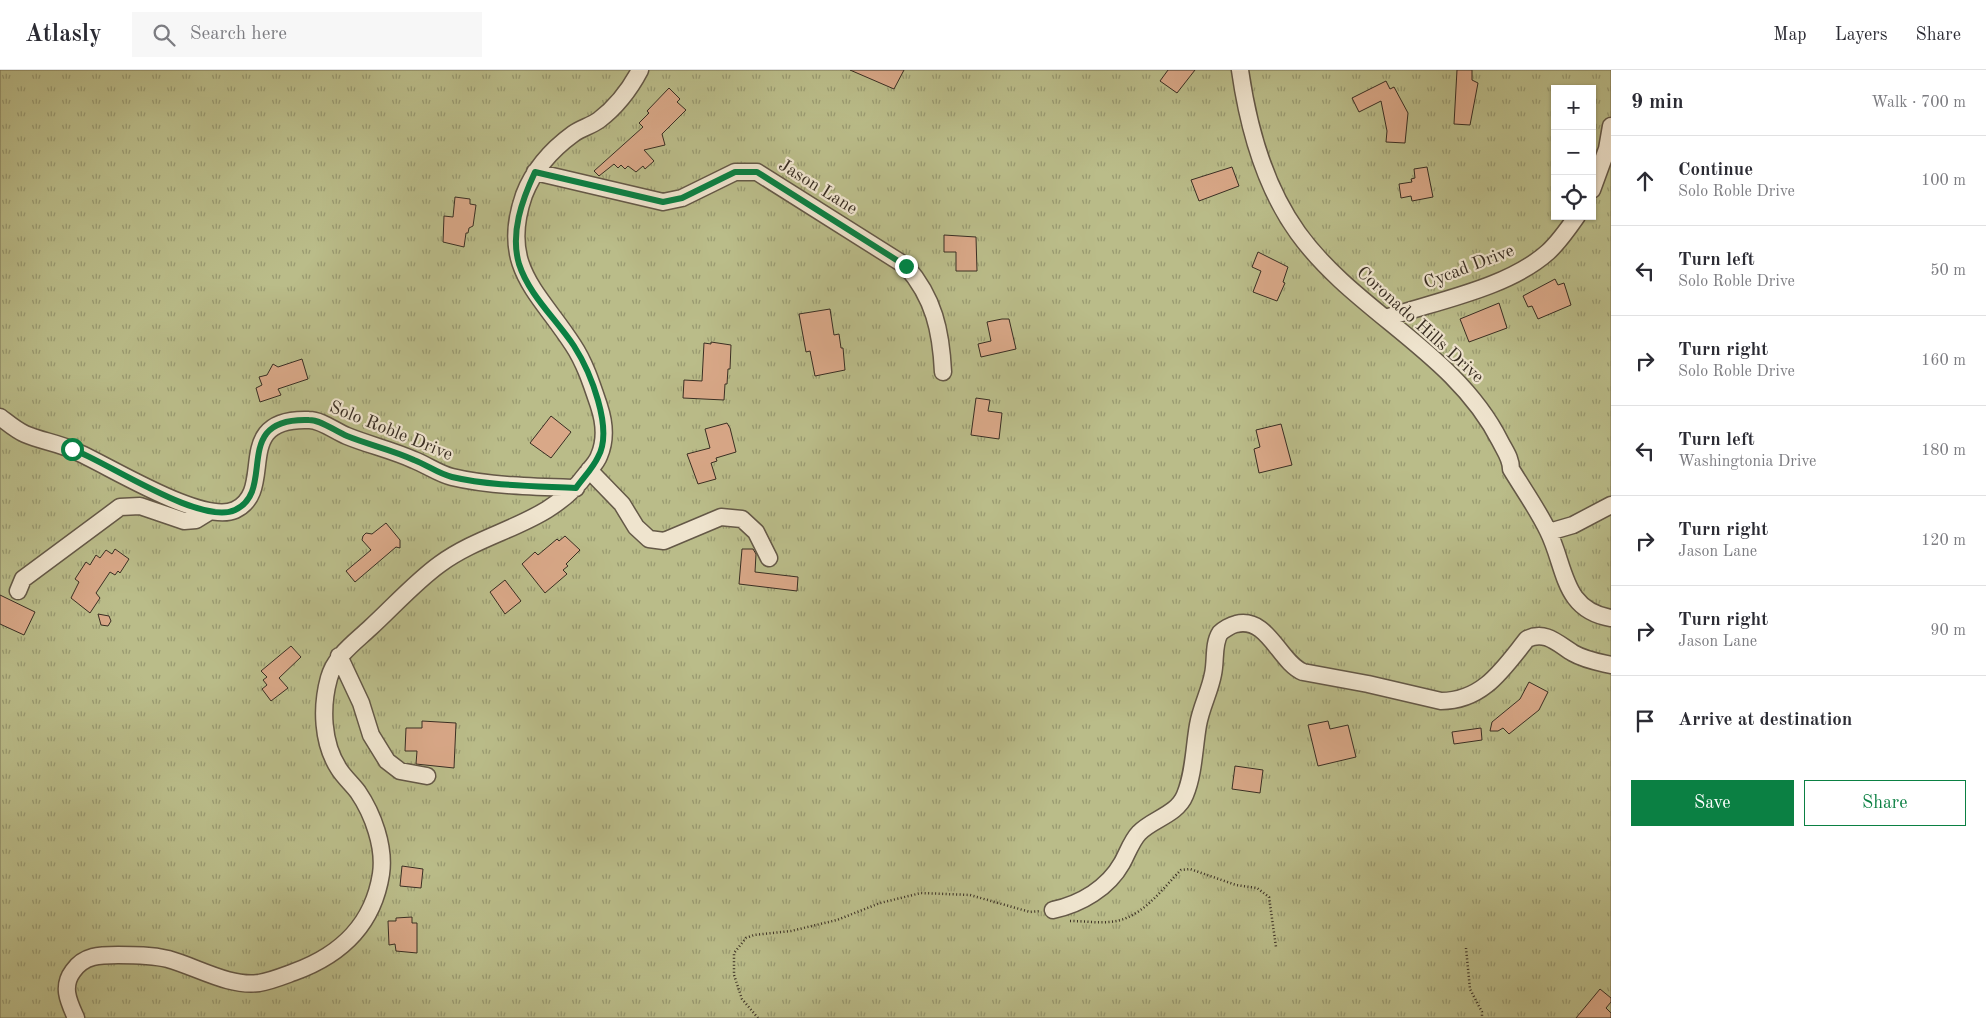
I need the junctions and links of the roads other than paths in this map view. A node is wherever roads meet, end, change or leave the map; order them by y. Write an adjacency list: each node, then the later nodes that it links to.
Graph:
1 (640, 70): 4 (street)
2 (1240, 70): 7 (street, Coronado Hills Drive)
3 (1611, 126): 5 (street)
4 (535, 172): 8 (street, Jason Lane); 10 (street)
5 (1596, 179)
6 (1574, 220): 7 (street, Cycad Drive)
7 (1386, 318): 14 (street, Coronado Hills Drive)
8 (943, 372)
9 (0, 417): 13 (street, Solo Roble Drive)
10 (590, 470): 11 (street); 15 (street)
11 (576, 488): 13 (street, Solo Roble Drive); 18 (street)
12 (1611, 505): 14 (street)
13 (209, 512): 16 (street)
14 (1549, 532): 17 (street, Coronado Hills Drive)
15 (769, 558)
16 (18, 591)
17 (1611, 618)
18 (339, 656): 20 (street); 22 (street)
19 (1611, 664): 21 (street)
20 (427, 776)
21 (1053, 910)
22 (76, 1018)

